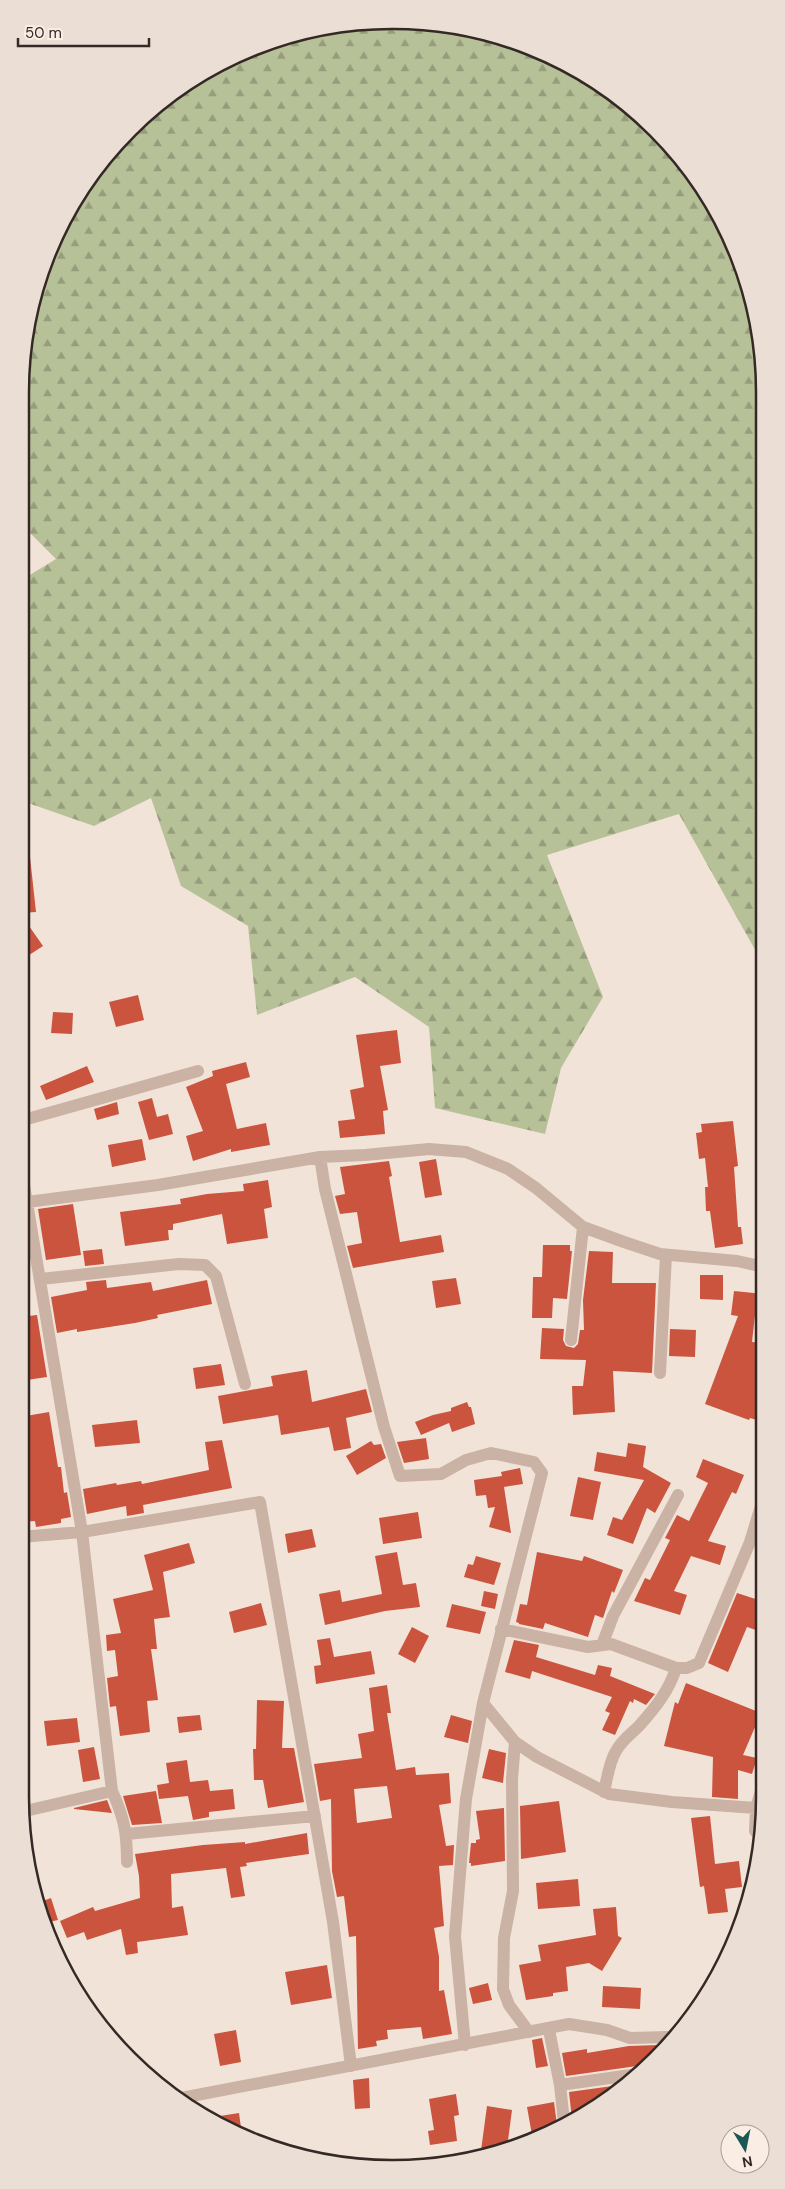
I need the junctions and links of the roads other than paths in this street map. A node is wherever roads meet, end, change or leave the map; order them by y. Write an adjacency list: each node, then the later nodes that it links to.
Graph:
1 (198, 1071): 2 (street)
2 (29, 1119)
3 (320, 1157): 4 (street); 6 (street); 17 (street)
4 (29, 1202)
5 (29, 1225): 9 (street)
6 (584, 1227): 7 (street); 10 (street)
7 (666, 1255): 8 (street); 11 (street)
8 (756, 1265)
9 (41, 1279): 12 (street); 15 (street)
10 (572, 1340)
11 (660, 1373)
12 (245, 1384)
13 (678, 1495): 18 (street)
14 (756, 1522): 19 (street)
15 (82, 1532): 16 (street); 22 (street); 26 (street)
16 (29, 1536)
17 (501, 1629): 18 (street); 20 (street)
18 (602, 1645): 19 (street)
19 (676, 1668): 23 (street)
20 (484, 1704): 21 (street); 32 (street)
21 (515, 1742): 23 (street); 30 (street)
22 (112, 1791): 25 (street); 27 (street)
23 (604, 1792): 24 (street)
24 (756, 1808)
25 (30, 1810)
26 (315, 1816): 27 (street); 33 (street)
27 (127, 1834): 28 (street)
28 (127, 1862)
29 (548, 2030): 30 (street); 31 (street); 35 (street)
30 (529, 2032): 32 (street)
31 (665, 2037)
32 (465, 2044): 33 (street)
33 (351, 2066): 36 (street)
34 (625, 2076): 35 (street)
35 (560, 2085): 37 (street)
36 (187, 2097)
37 (564, 2117)

